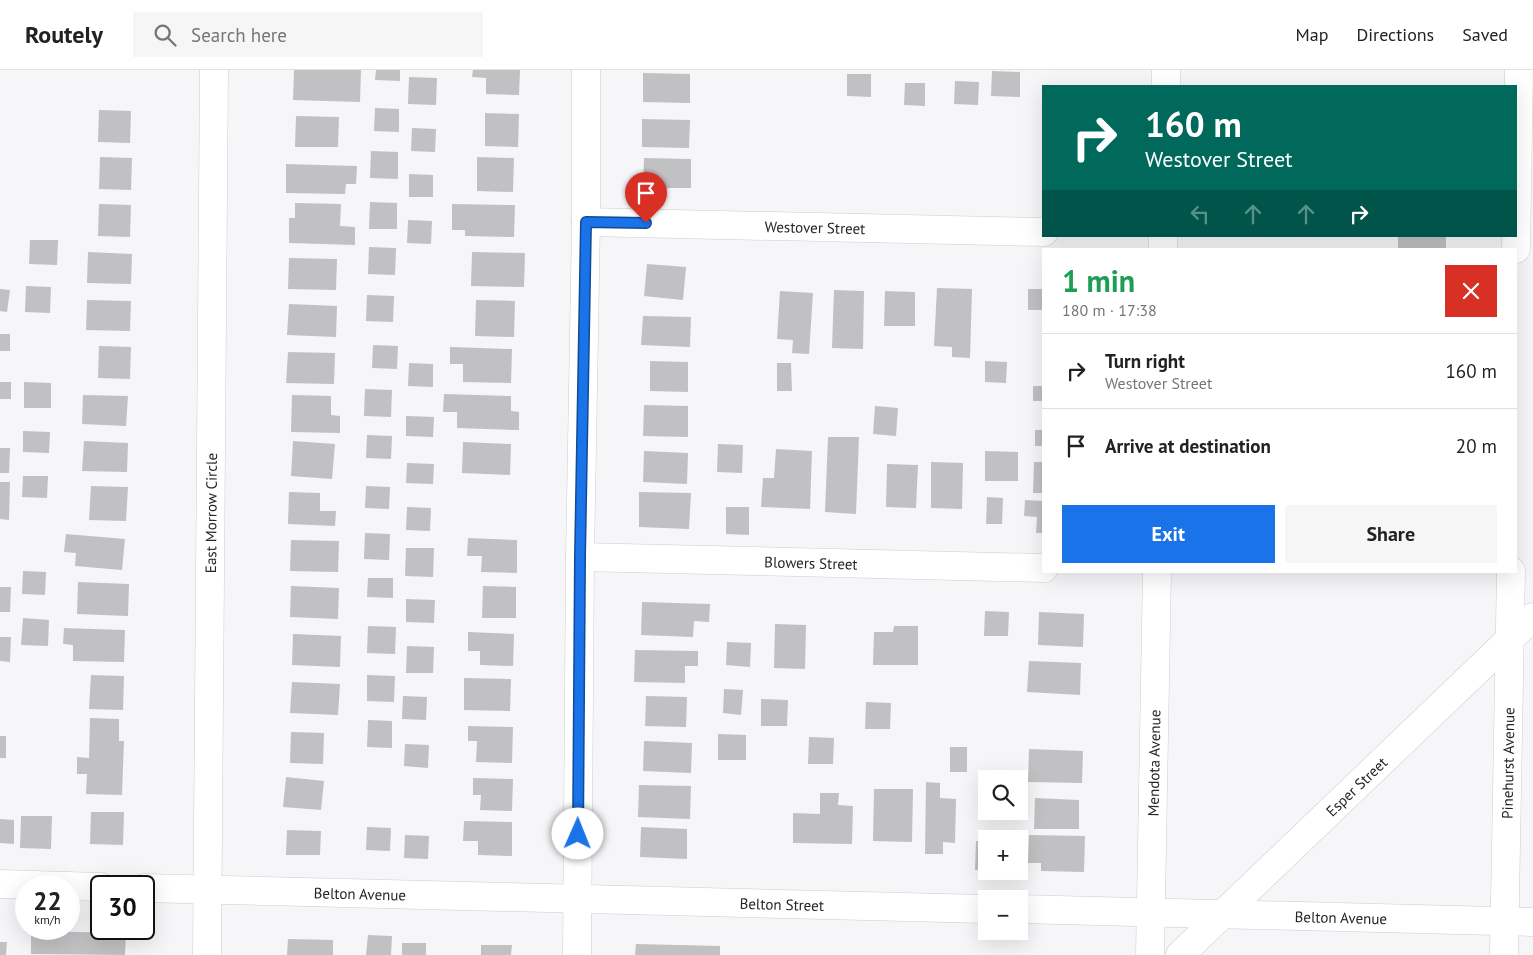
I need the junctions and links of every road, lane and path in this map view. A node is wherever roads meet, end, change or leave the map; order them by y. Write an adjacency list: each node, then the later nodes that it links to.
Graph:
1 (214, 70): 18 (street, East Morrow Circle)
2 (586, 70): 7 (street)
3 (1166, 70): 5 (street)
4 (1519, 70): 6 (street)
5 (1166, 85)
6 (1517, 189)
7 (586, 222): 8 (street, Westover Street); 9 (street)
8 (1042, 232)
9 (580, 557): 10 (street, Blowers Street); 19 (street)
10 (1042, 568)
11 (1157, 573): 22 (street, Mendota Avenue)
12 (1511, 573): 14 (street, Pinehurst Avenue)
13 (1533, 618): 14 (street, Esper Street)
14 (1510, 639): 23 (street, Esper Street); 24 (street, Pinehurst Avenue)
15 (0, 884): 16 (street)
16 (90, 887)
17 (155, 888): 18 (street, Belton Avenue)
18 (208, 889): 19 (street, Belton Avenue); 26 (street, East Morrow Circle)
19 (577, 899): 20 (street, Belton Street); 27 (street)
20 (978, 909)
21 (1028, 910): 22 (street)
22 (1151, 913): 23 (street, Belton Avenue); 28 (street, Mendota Avenue)
23 (1222, 915): 24 (street, Belton Avenue); 29 (street, Esper Street)
24 (1505, 922): 25 (street, Belton Avenue); 30 (street, Pinehurst Avenue)
25 (1533, 922)
26 (207, 955)
27 (577, 955)
28 (1150, 955)
29 (1180, 955)
30 (1504, 955)

